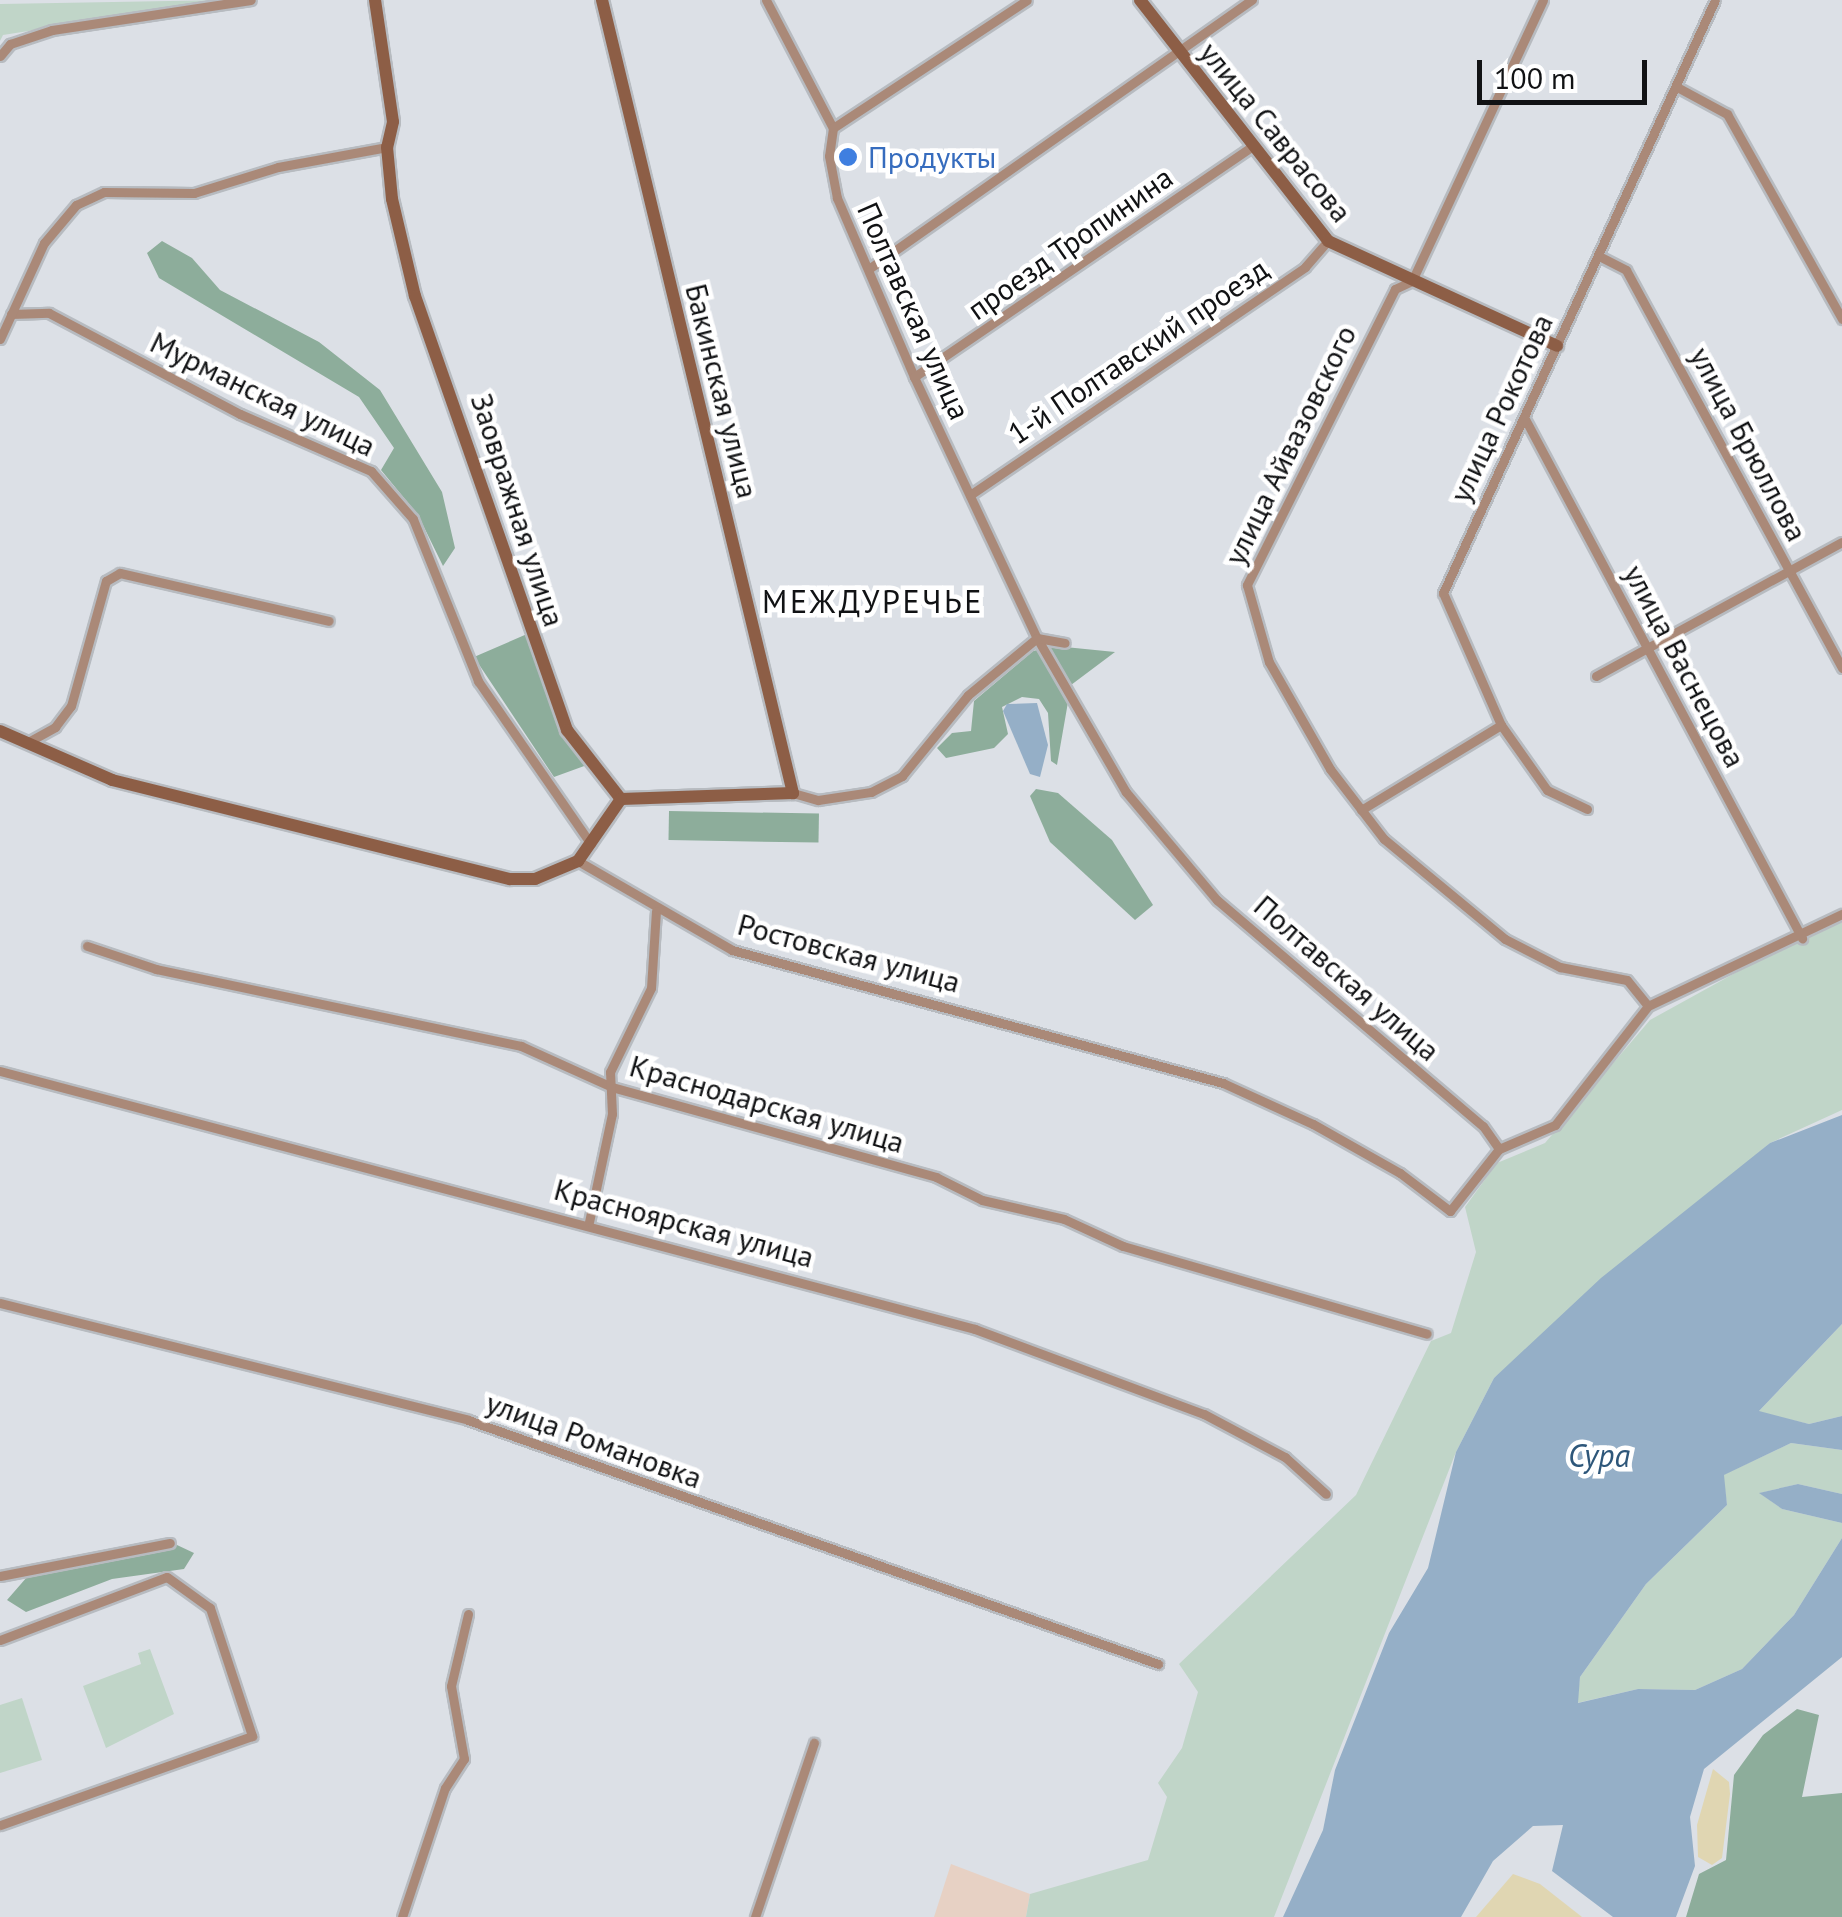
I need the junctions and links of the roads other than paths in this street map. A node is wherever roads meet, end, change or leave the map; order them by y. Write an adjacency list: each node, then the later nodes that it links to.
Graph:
1 (252, 0): 11 (street)
2 (375, 0): 15 (street, Заовражная улица)
3 (602, 0): 38 (street, Бакинская улица)
4 (766, 0): 13 (street, Полтавская улица)
5 (1027, 0): 13 (street)
6 (1140, 0): 10 (street, улица Саврасова)
7 (1252, 0): 10 (street)
8 (1544, 0): 19 (street, улица Айвазовского)
9 (1715, 0): 12 (street, улица Рокотова)
10 (1179, 53): 14 (street, улица Саврасова); 18 (street)
11 (0, 56)
12 (1677, 87): 17 (street, улица Рокотова); 21 (street)
13 (833, 128): 18 (street, Полтавская улица)
14 (1253, 146): 16 (street, улица Саврасова); 24 (street, проезд Тропинина)
15 (387, 147): 20 (street); 39 (street, Заовражная улица)
16 (1328, 241): 19 (street, улица Саврасова); 26 (street, 1-й Полтавский проезд)
17 (1599, 256): 23 (street, улица Рокотова); 28 (street, улица Брюллова)
18 (870, 268): 24 (street, Полтавская улица)
19 (1412, 281): 23 (street, улица Саврасова); 41 (street, улица Айвазовского)
20 (11, 314): 22 (street); 42 (street, Мурманская улица)
21 (1842, 319)
22 (0, 340)
23 (1557, 346): 25 (street, улица Рокотова)
24 (914, 377): 26 (street, Полтавская улица)
25 (1524, 418): 32 (street, улица Васнецова); 35 (street, улица Рокотова)
26 (970, 495): 30 (street, Полтавская улица)
27 (1842, 542): 28 (street)
28 (1789, 571): 32 (street); 33 (street, улица Брюллова)
29 (330, 621): 37 (street)
30 (1038, 638): 31 (street); 38 (street); 51 (street, Полтавская улица)
31 (1065, 643)
32 (1647, 648): 34 (street); 46 (street, улица Васнецова)
33 (1842, 668)
34 (1596, 676)
35 (1501, 726): 40 (street, улица Рокотова); 41 (street)
36 (0, 732): 37 (street)
37 (30, 741): 43 (street)
38 (793, 793): 39 (street)
39 (621, 798): 42 (street)
40 (1586, 808)
41 (1361, 810): 48 (street, улица Айвазовского)
42 (590, 844): 43 (street)
43 (578, 861): 44 (street, Ростовская улица)
44 (656, 911): 50 (street); 51 (street, Ростовская улица)
45 (1842, 914): 46 (street)
46 (1802, 938): 48 (street)
47 (87, 946): 50 (street, Краснодарская улица)
48 (1648, 1006): 51 (street)
49 (0, 1071): 52 (street, Красноярская улица)
50 (612, 1087): 52 (street); 54 (street, Краснодарская улица)
51 (1499, 1150)
52 (590, 1222): 55 (street, Красноярская улица)
53 (0, 1303): 60 (street, улица Романовка)
54 (1427, 1334)
55 (1326, 1494)
56 (170, 1543): 57 (street)
57 (0, 1576)
58 (468, 1614): 63 (street)
59 (0, 1640): 62 (street)
60 (1158, 1664)
61 (814, 1743): 64 (street)
62 (0, 1825)
63 (402, 1917)
64 (755, 1917)

